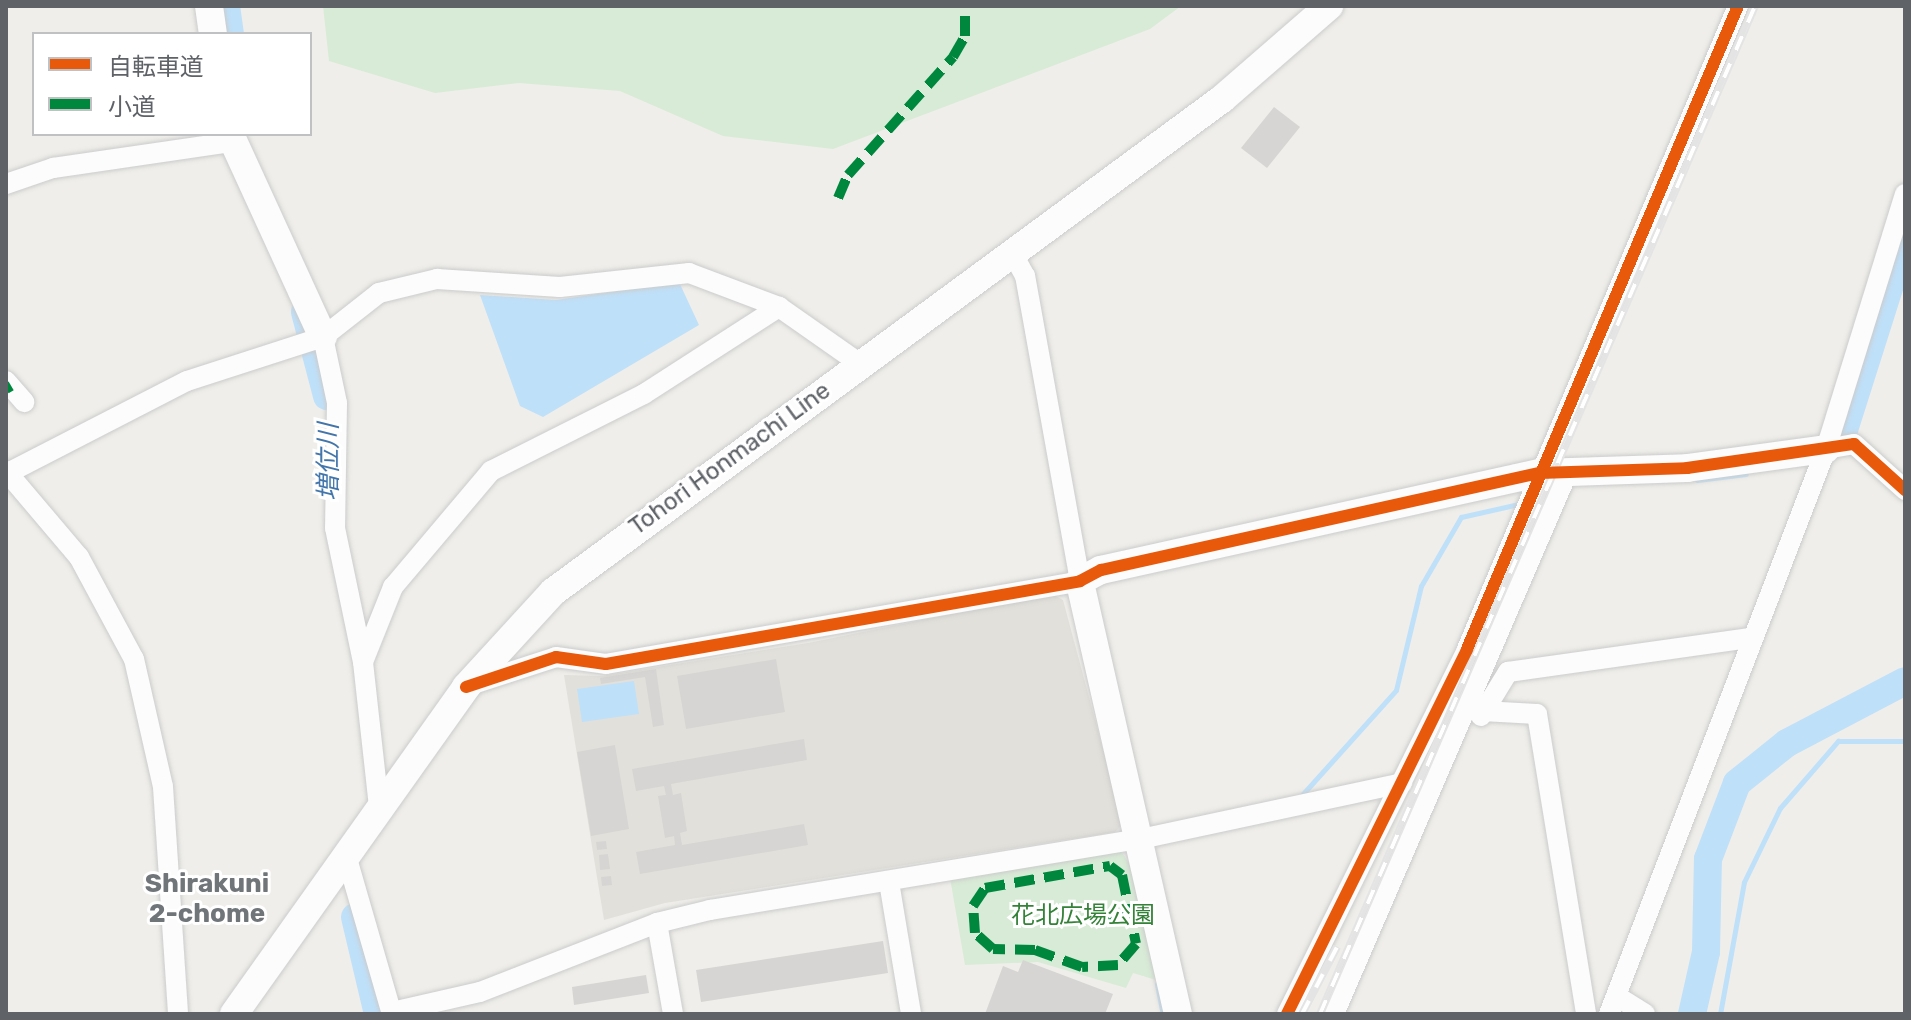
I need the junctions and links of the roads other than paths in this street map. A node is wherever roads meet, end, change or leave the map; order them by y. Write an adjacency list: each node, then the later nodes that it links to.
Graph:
1 (209, 6): 4 (main road)
2 (1329, 6): 8 (main road, Tohori Honmachi Line)
3 (1738, 6): 17 (street)
4 (213, 32)
5 (231, 138): 6 (street); 10 (main road)
6 (6, 184)
7 (1905, 194): 14 (street)
8 (1012, 253): 11 (main road, Tohori Honmachi Line); 19 (street)
9 (779, 307): 10 (street); 11 (street); 21 (street)
10 (323, 337): 16 (street); 21 (street)
11 (859, 363): 22 (main road, Tohori Honmachi Line)
12 (6, 381): 13 (street)
13 (24, 402)
14 (1826, 449): 15 (main road); 18 (street); 20 (street)
15 (1569, 469): 17 (main road); 23 (street)
16 (7, 473): 32 (street)
17 (1540, 473): 19 (main road); 24 (street)
18 (1905, 490)
19 (1080, 581): 22 (street); 26 (main road)
20 (1749, 638): 23 (street); 30 (street)
21 (363, 662): 25 (street)
22 (466, 687): 25 (main road, Tohori Honmachi Line)
23 (1472, 713): 38 (street); 39 (street)
24 (1402, 783): 26 (street); 37 (street)
25 (379, 808): 27 (main road, Tohori Honmachi Line)
26 (1141, 839): 28 (street); 36 (main road)
27 (346, 855): 31 (street); 33 (main road, Tohori Honmachi Line)
28 (889, 882): 29 (street); 35 (street)
29 (657, 923): 31 (street); 34 (street)
30 (1614, 1006): 40 (street)
31 (392, 1013)
32 (178, 1014)
33 (234, 1014)
34 (673, 1014)
35 (911, 1014)
36 (1178, 1014)
37 (1287, 1014)
38 (1334, 1014)
39 (1586, 1014)
40 (1645, 1014)

